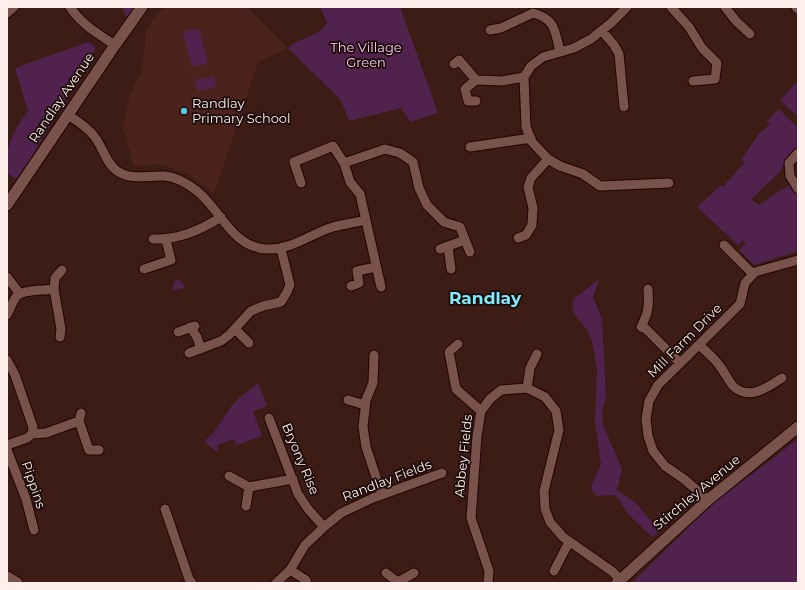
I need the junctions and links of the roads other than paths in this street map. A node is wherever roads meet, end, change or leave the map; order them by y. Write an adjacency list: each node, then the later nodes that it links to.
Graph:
1 (14, 7): 7 (street)
2 (70, 7): 11 (street)
3 (142, 7): 11 (street, Randlay Avenue)
4 (628, 7): 9 (street)
5 (725, 7): 10 (street)
6 (673, 8): 16 (street)
7 (7, 13)
8 (490, 30): 12 (street)
9 (602, 31): 12 (street); 18 (street)
10 (750, 34)
11 (115, 45): 19 (street, Randlay Avenue)
12 (560, 52): 14 (street)
13 (454, 64): 15 (street)
14 (524, 77): 15 (street); 20 (street)
15 (476, 80): 17 (street)
16 (693, 81)
17 (476, 101)
18 (624, 107)
19 (68, 115): 28 (street, Randlay Avenue); 29 (street)
20 (531, 138): 21 (street); 23 (street)
21 (470, 147)
22 (798, 153): 27 (street)
23 (548, 159): 26 (street); 31 (street)
24 (344, 163): 25 (street); 30 (street); 34 (street)
25 (301, 183)
26 (669, 184)
27 (798, 189)
28 (7, 205)
29 (221, 217): 33 (street); 36 (street)
30 (366, 220): 36 (street); 39 (street)
31 (518, 238)
32 (153, 239): 33 (street)
33 (166, 240): 40 (street)
34 (466, 240): 37 (street); 41 (street)
35 (724, 245): 43 (street)
36 (281, 249): 51 (street)
37 (470, 252)
38 (798, 260): 43 (street)
39 (376, 267): 45 (street); 46 (street)
40 (144, 269)
41 (451, 269)
42 (62, 270): 47 (street)
43 (753, 274): 56 (street, Mill Farm Drive)
44 (7, 277): 49 (street)
45 (351, 286)
46 (381, 287)
47 (54, 289): 49 (street); 53 (street)
48 (648, 289): 62 (street)
49 (20, 294): 50 (street)
50 (7, 315)
51 (235, 329): 54 (street); 57 (street)
52 (178, 332): 57 (street)
53 (60, 337)
54 (249, 342)
55 (458, 344): 67 (street)
56 (699, 345): 62 (street, Mill Farm Drive); 63 (street)
57 (201, 349): 58 (street)
58 (190, 353)
59 (537, 354): 64 (street)
60 (374, 355): 66 (street)
61 (7, 360): 70 (street)
62 (680, 363): 79 (street, Mill Farm Drive)
63 (782, 378)
64 (527, 388): 67 (street, Abbey Fields); 84 (street)
65 (348, 400): 66 (street)
66 (365, 405): 78 (street)
67 (481, 411): 96 (street, Abbey Fields)
68 (269, 418): 76 (street, Bryony Rise)
69 (798, 428): 79 (street, Stirchley Avenue)
70 (32, 434): 71 (street); 73 (street)
71 (7, 445)
72 (7, 450): 83 (street, Pippins)
73 (99, 450)
74 (442, 473): 78 (street, Randlay Fields)
75 (229, 476): 77 (street)
76 (293, 479): 77 (street); 82 (street, Bryony Rise)
77 (249, 487): 80 (street)
78 (382, 495): 82 (street, Randlay Fields)
79 (708, 500): 90 (street, Stirchley Avenue)
80 (246, 506)
81 (164, 509): 93 (street)
82 (324, 527): 85 (street, Randlay Fields)
83 (34, 530)
84 (569, 542): 86 (street); 90 (street)
85 (290, 570): 94 (street, Randlay Fields); 95 (street)
86 (554, 571)
87 (386, 573): 91 (street)
88 (414, 573): 91 (street)
89 (7, 577): 92 (street)
90 (618, 581)
91 (399, 582)
92 (17, 583)
93 (192, 583)
94 (276, 583)
95 (307, 583)
96 (488, 583)

